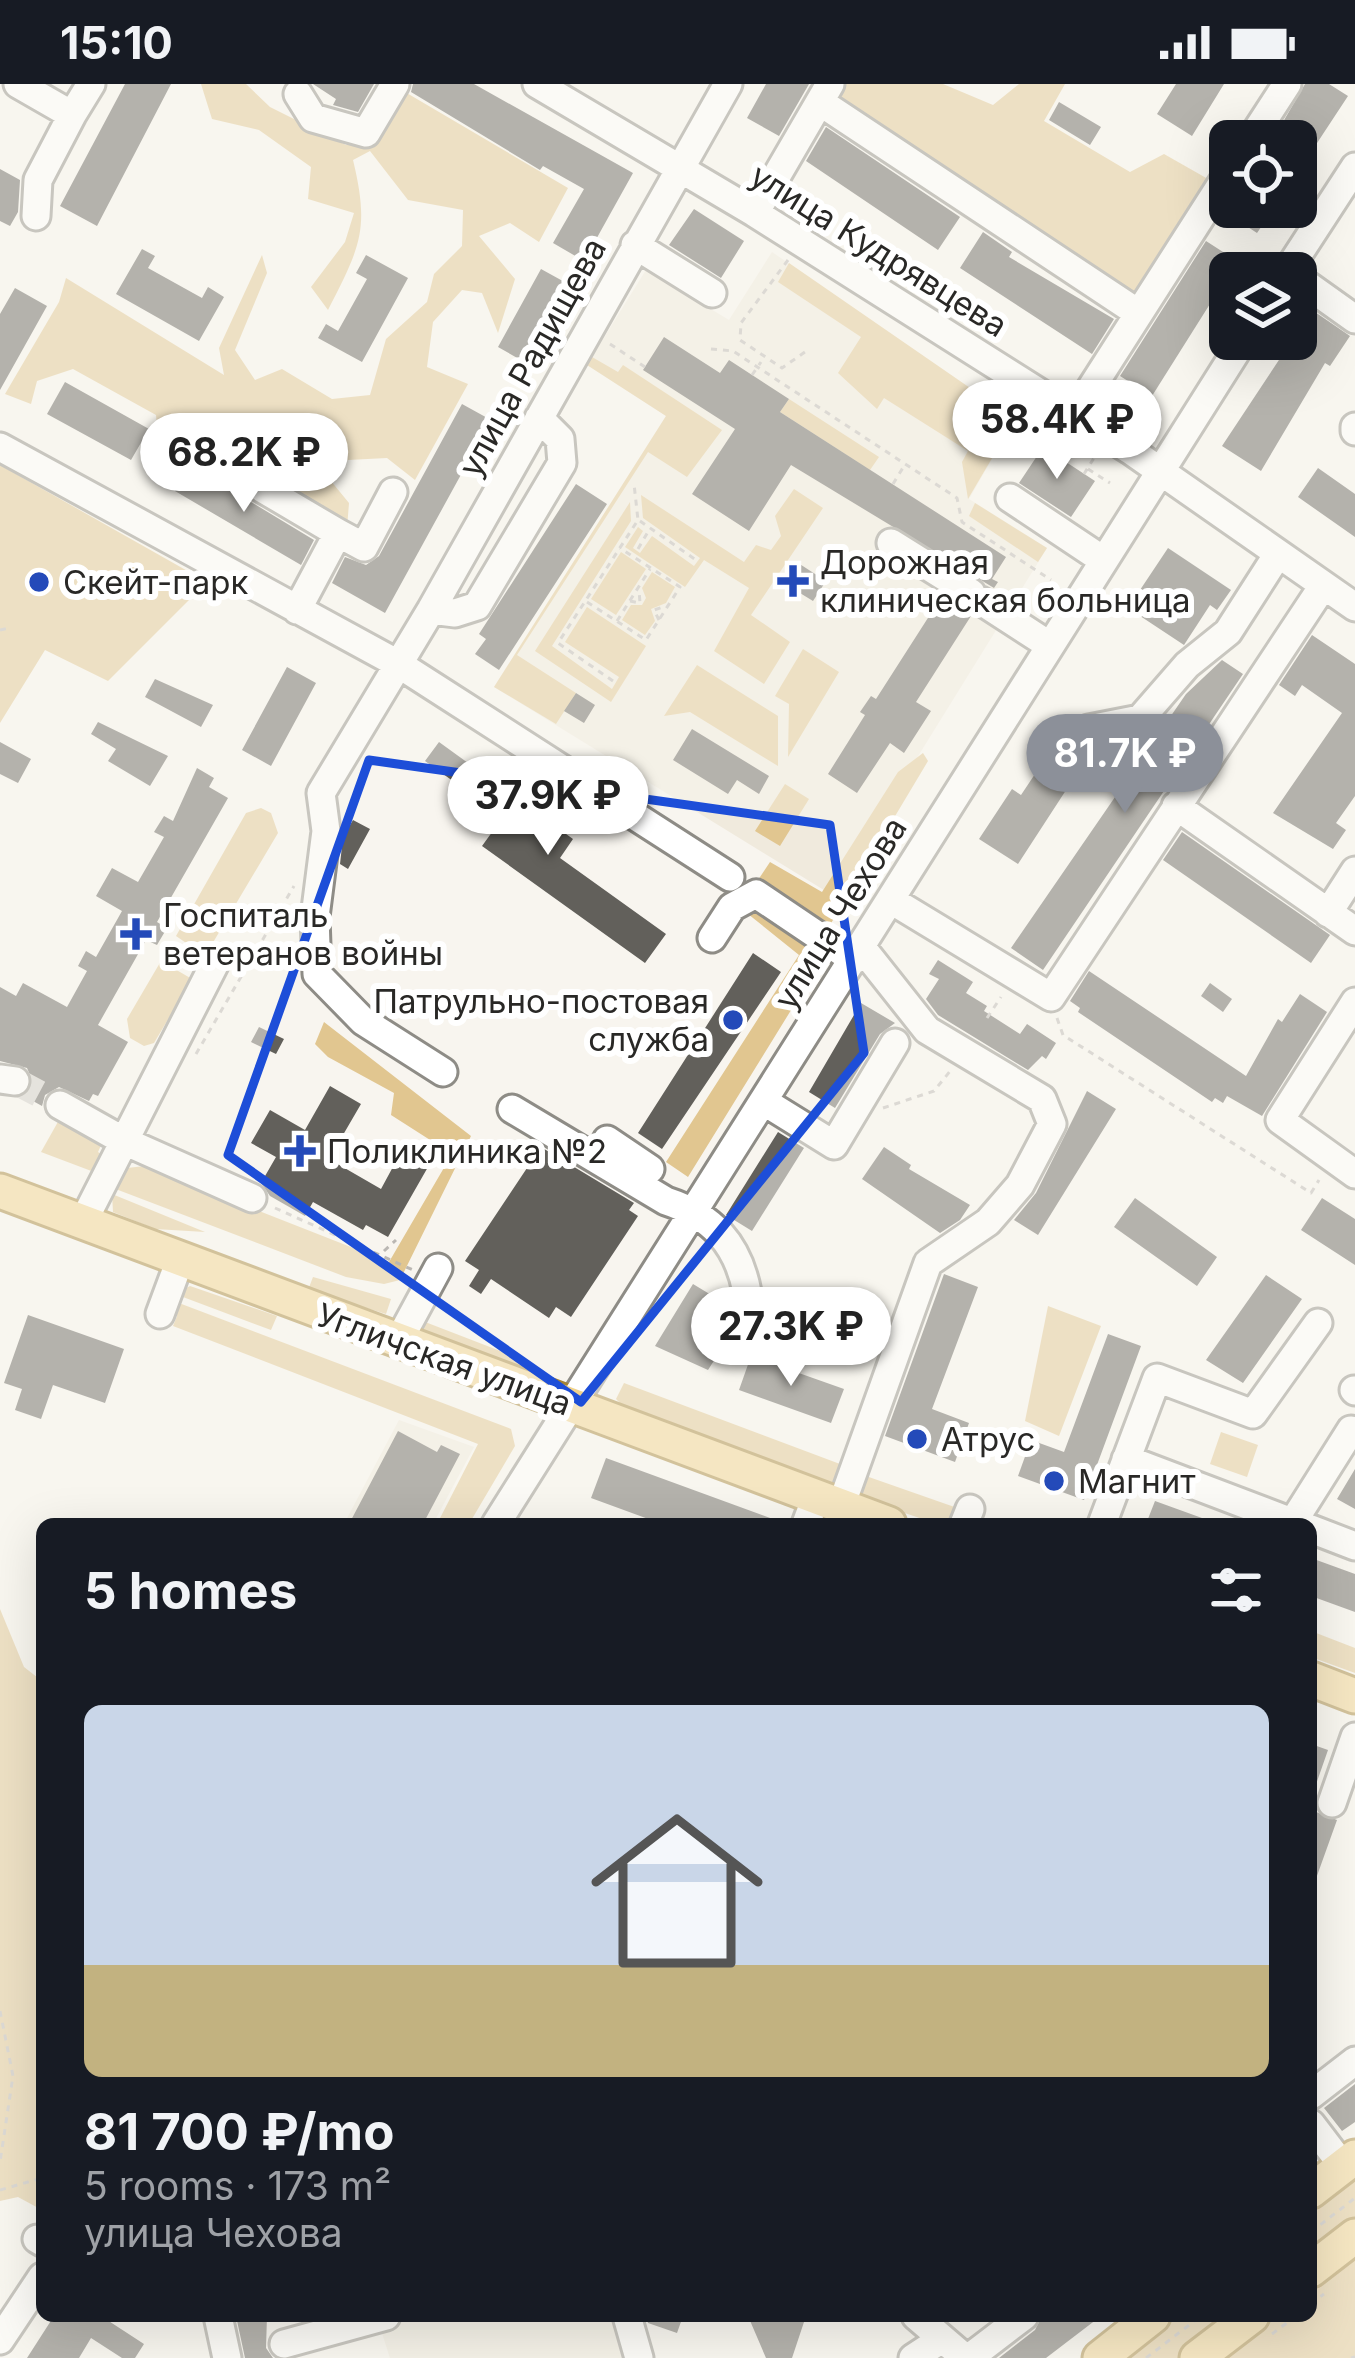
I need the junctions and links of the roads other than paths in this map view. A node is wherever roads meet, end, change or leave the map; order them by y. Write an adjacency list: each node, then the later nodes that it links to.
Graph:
1 (18, 84): 9 (street)
2 (92, 84): 9 (street)
3 (395, 84): 8 (street)
4 (537, 84): 12 (street, улица Кудрявцева)
5 (728, 84): 12 (street, улица Радищева)
6 (1287, 84): 10 (street)
7 (825, 93): 14 (street); 20 (street)
8 (298, 94)
9 (72, 115): 15 (street)
10 (1264, 120)
11 (1355, 167): 17 (street)
12 (679, 168): 14 (street, улица Кудрявцева); 16 (street, улица Радищева)
13 (1209, 203): 20 (street)
14 (755, 213): 23 (street, улица Кудрявцева)
15 (36, 216)
16 (635, 245): 19 (street); 24 (street, улица Радищева)
17 (1303, 252)
18 (1317, 292): 21 (street)
19 (712, 293)
20 (1138, 313): 23 (street)
21 (1355, 319)
22 (1231, 360): 27 (street, улица Чехова)
23 (1074, 415): 27 (street, улица Кудрявцева)
24 (539, 418): 37 (street, улица Радищева); 37 (street)
25 (0, 447): 36 (street)
26 (204, 454): 30 (street)
27 (1160, 471): 32 (street, улица Кудрявцева); 33 (street, улица Чехова)
28 (393, 491): 30 (street)
29 (1010, 498): 33 (street)
30 (338, 533): 36 (street)
31 (891, 543): 38 (street)
32 (1278, 554): 34 (street, улица Кудрявцева); 40 (street)
33 (1103, 560): 38 (street, улица Чехова)
34 (1323, 586): 35 (street, улица Кудрявцева); 41 (street)
35 (1355, 608)
36 (297, 610): 39 (street)
37 (431, 610): 39 (street, улица Радищева)
38 (1049, 645): 44 (street, улица Чехова)
39 (400, 665): 43 (street); 52 (street, улица Радищева)
40 (1074, 748)
41 (1176, 806): 44 (street); 45 (street)
42 (1355, 871): 45 (street)
43 (730, 878)
44 (891, 900): 48 (street, улица Чехова)
45 (1328, 913): 46 (street)
46 (1355, 931)
47 (712, 938): 48 (street)
48 (858, 954): 53 (street, улица Чехова); 72 (street)
49 (216, 961): 57 (street)
50 (1355, 1002): 58 (street)
51 (895, 1043): 53 (street)
52 (443, 1072)
53 (763, 1101): 61 (street, улица Чехова)
54 (60, 1105): 57 (street)
55 (512, 1109): 61 (street)
56 (607, 1140): 61 (street)
57 (124, 1141): 60 (street); 62 (street)
58 (1344, 1166)
59 (0, 1191): 62 (main road, Угличская улица)
60 (252, 1198)
61 (696, 1204): 65 (street); 69 (street, улица Чехова)
62 (83, 1222): 63 (main road, Угличская улица)
63 (180, 1260): 66 (street); 68 (main road, Угличская улица)
64 (426, 1270): 68 (street)
65 (747, 1292)
66 (160, 1315)
67 (1318, 1323): 71 (street)
68 (398, 1342): 69 (main road, Угличская улица)
69 (567, 1405): 72 (main road, Угличская улица); 73 (street, улица Чехова)
70 (1351, 1430): 77 (street)
71 (1126, 1459): 75 (street); 76 (street)
72 (821, 1509): 74 (main road, Угличская улица)
73 (500, 1518)
74 (862, 1518)
75 (1104, 1518)
76 (1282, 1518)
77 (1298, 1518)
78 (1317, 1531): 79 (street)
79 (1355, 1546)
80 (1317, 1681): 81 (main road)
81 (1355, 1696)
82 (1355, 1737): 83 (street)
83 (1333, 1803)
84 (1355, 2061): 85 (street)
85 (1317, 2091)
86 (1317, 2132): 87 (street)
87 (1351, 2174): 88 (main road)
88 (1317, 2188)
89 (1355, 2236): 90 (main road)
90 (1317, 2265)
91 (36, 2286): 101 (street)
92 (219, 2322): 102 (street)
93 (359, 2322): 99 (street)
94 (629, 2322): 103 (street)
95 (923, 2322): 100 (street)
96 (1016, 2322): 105 (street)
97 (1145, 2322): 106 (main road)
98 (1244, 2322): 107 (main road)
99 (283, 2339)
100 (943, 2339): 104 (street); 105 (street)
101 (0, 2340)
102 (227, 2358)
103 (639, 2358)
104 (914, 2358)
105 (967, 2358)
106 (1100, 2358)
107 (1197, 2358)

